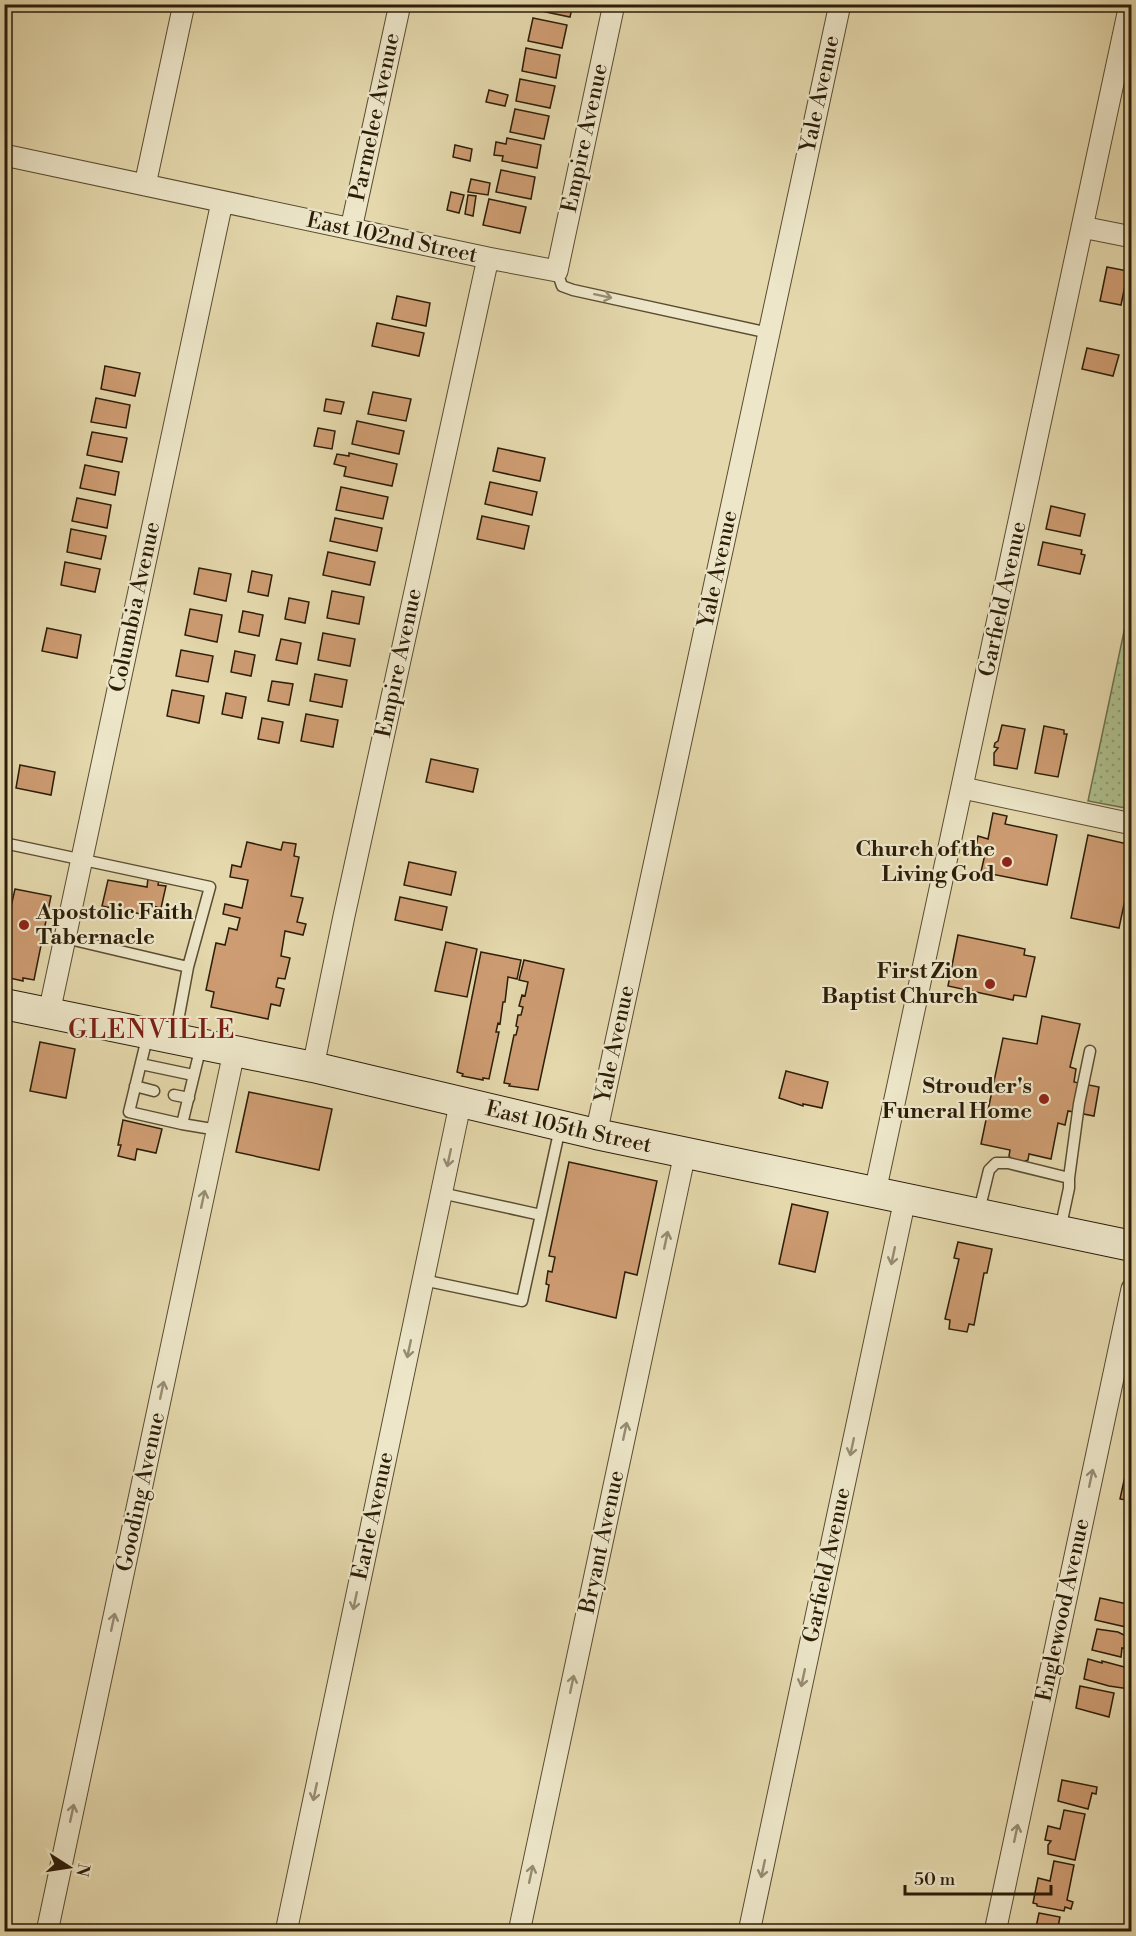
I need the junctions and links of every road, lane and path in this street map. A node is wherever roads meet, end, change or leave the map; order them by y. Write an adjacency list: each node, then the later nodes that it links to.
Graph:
1 (184, 4): 7 (street)
2 (400, 4): 10 (street, Parmelee Avenue)
3 (614, 4): 13 (street, Empire Avenue)
4 (840, 4): 14 (street, Yale Avenue)
5 (1130, 4): 9 (street, Garfield Avenue)
6 (4, 155): 7 (street, East 102nd Street)
7 (145, 185): 8 (street, East 102nd Street)
8 (222, 202): 10 (street, East 102nd Street); 18 (street, Columbia Avenue)
9 (1082, 227): 11 (street); 15 (street, Garfield Avenue)
10 (351, 229): 12 (street, East 102nd Street)
11 (1131, 237)
12 (488, 258): 13 (street, East 102nd Street); 27 (street, Empire Avenue)
13 (557, 271): 14 (lane, one-way to 14)
14 (769, 333): 37 (street, Yale Avenue)
15 (963, 788): 16 (street); 40 (street, Garfield Avenue)
16 (1131, 824)
17 (4, 843): 18 (lane)
18 (82, 860): 19 (street, Columbia Avenue); 20 (lane)
19 (65, 938): 20 (lane); 22 (street, Columbia Avenue)
20 (188, 967): 23 (lane)
21 (4, 1004): 22 (main road, East 105th Street)
22 (49, 1013): 23 (main road, East 105th Street)
23 (175, 1039): 25 (main road, East 105th Street); 26 (lane); 28 (lane)
24 (1090, 1051): 39 (lane)
25 (234, 1052): 27 (main road, East 105th Street); 36 (street, Gooding Avenue)
26 (141, 1064): 28 (lane); 29 (lane)
27 (313, 1067): 33 (main road, East 105th Street)
28 (194, 1075): 32 (lane)
29 (135, 1086): 30 (lane); 34 (lane)
30 (154, 1090)
31 (174, 1095): 32 (lane)
32 (189, 1098): 34 (lane)
33 (460, 1100): 35 (main road, East 105th Street); 41 (street, Earle Avenue, one-way to 41)
34 (182, 1124): 36 (lane)
35 (560, 1125): 37 (main road, East 105th Street); 44 (lane)
36 (218, 1130): 49 (street, Gooding Avenue, one-way to 36)
37 (596, 1134): 38 (main road, East 105th Street)
38 (685, 1153): 40 (main road, East 105th Street); 51 (street, Bryant Avenue, one-way to 38)
39 (1069, 1178): 43 (lane); 45 (lane)
40 (874, 1192): 42 (main road, East 105th Street)
41 (441, 1193): 44 (lane); 47 (street, Earle Avenue)
42 (905, 1199): 43 (main road, East 105th Street); 52 (street, Garfield Avenue, one-way to 52)
43 (978, 1214): 45 (main road, East 105th Street)
44 (541, 1215): 47 (lane)
45 (1059, 1230): 46 (main road, East 105th Street)
46 (1131, 1246)
47 (423, 1280): 50 (street, Earle Avenue, one-way to 50)
48 (1131, 1290): 53 (street, Englewood Avenue, one-way to 48)
49 (47, 1932)
50 (286, 1932)
51 (519, 1932)
52 (749, 1932)
53 (995, 1932)

